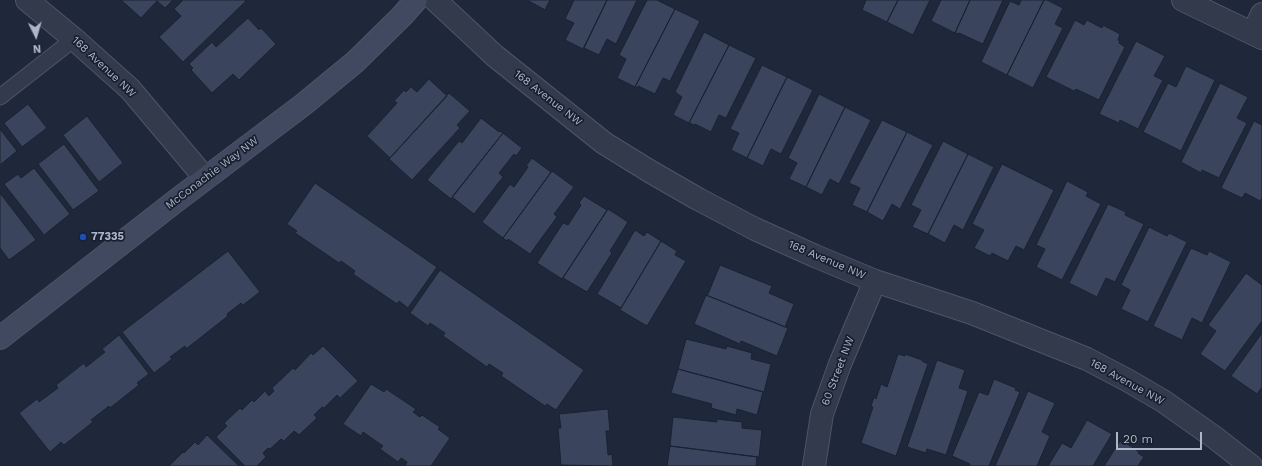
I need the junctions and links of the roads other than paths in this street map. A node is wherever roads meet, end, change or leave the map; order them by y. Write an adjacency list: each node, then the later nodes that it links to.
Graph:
1 (27, 0): 7 (street, 168 Avenue NW)
2 (416, 0): 9 (street, McConachie Way NW)
3 (435, 0): 10 (street, 168 Avenue NW)
4 (1183, 0): 6 (street)
5 (1262, 14): 6 (street)
6 (1257, 36)
7 (74, 39): 8 (lane); 9 (street, 168 Avenue NW)
8 (0, 97)
9 (205, 178): 11 (street, McConachie Way NW)
10 (875, 281): 12 (street, 60 Street NW); 13 (street, 168 Avenue NW)
11 (0, 338)
12 (814, 466)
13 (1251, 466)

